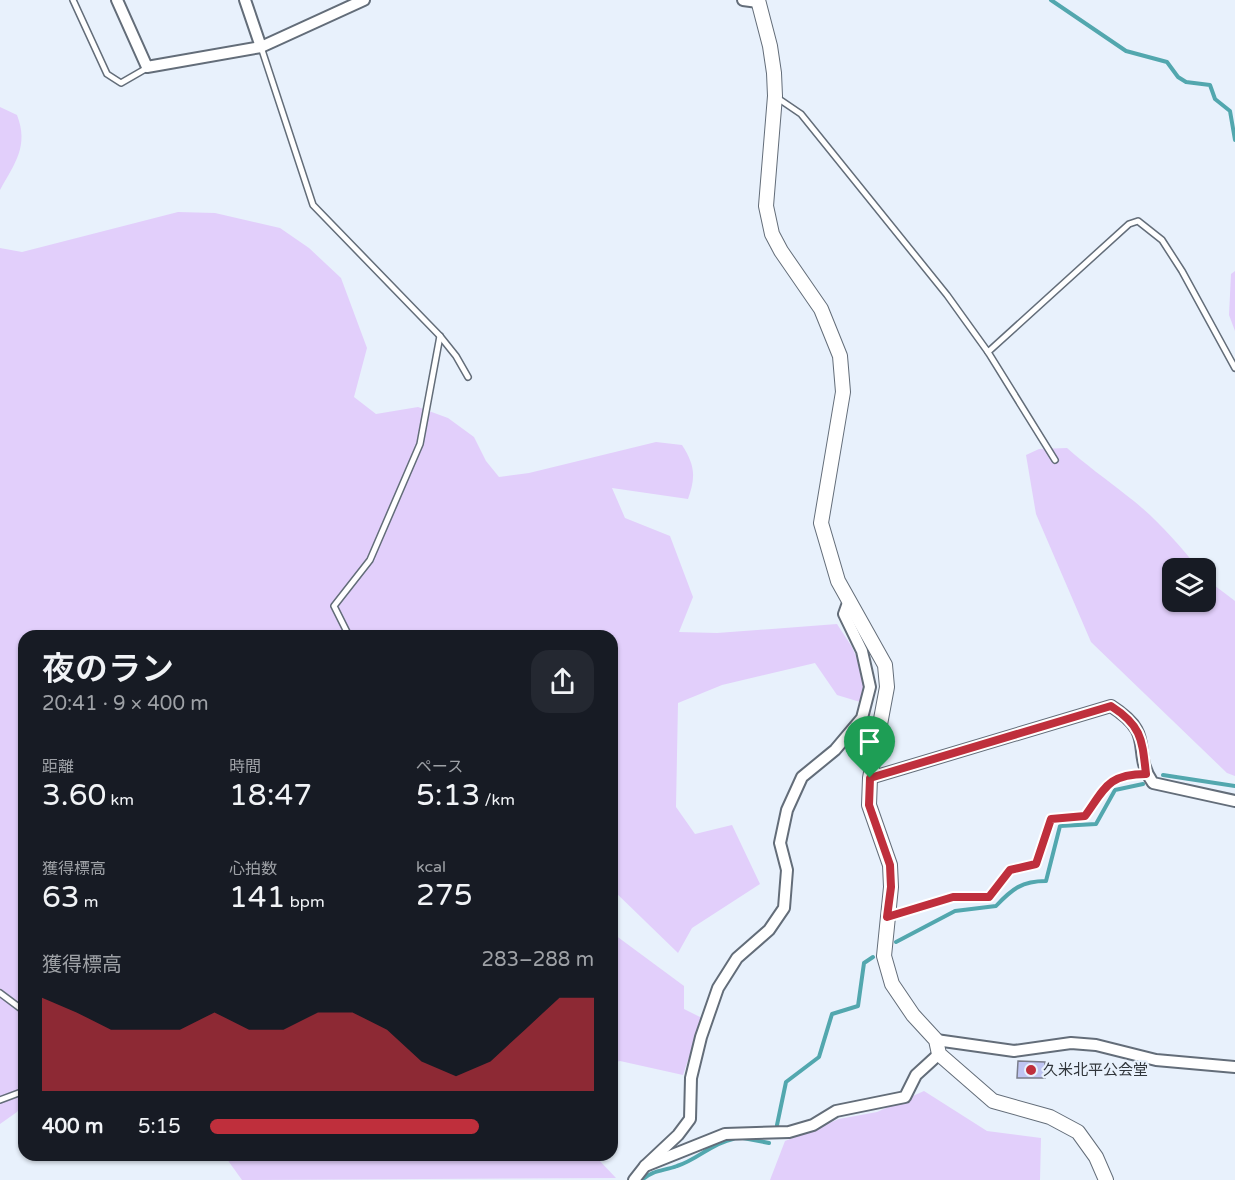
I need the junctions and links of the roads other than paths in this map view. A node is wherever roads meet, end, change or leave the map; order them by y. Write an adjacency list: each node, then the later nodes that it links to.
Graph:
1 (73, 0): 8 (lane)
2 (117, 0): 8 (street)
3 (245, 0): 7 (street)
4 (364, 0): 7 (street)
5 (743, 0): 6 (street)
6 (758, 1): 9 (street)
7 (261, 47): 8 (street); 10 (lane)
8 (147, 68)
9 (775, 96): 11 (lane); 15 (street)
10 (440, 336): 13 (lane); 16 (lane)
11 (988, 352): 12 (lane); 14 (lane)
12 (1235, 368)
13 (468, 377)
14 (1055, 460)
15 (849, 600): 18 (street); 28 (street)
16 (346, 630)
17 (1146, 774): 18 (street); 19 (street); 20 (lane)
18 (870, 778): 20 (street)
19 (1235, 801)
20 (887, 917): 23 (street)
21 (0, 993): 22 (lane)
22 (18, 1006)
23 (936, 1040): 24 (street); 25 (street)
24 (939, 1054): 28 (street); 30 (street)
25 (1235, 1067)
26 (18, 1093): 27 (lane)
27 (0, 1100)
28 (645, 1166): 29 (street)
29 (634, 1180)
30 (1106, 1180)

